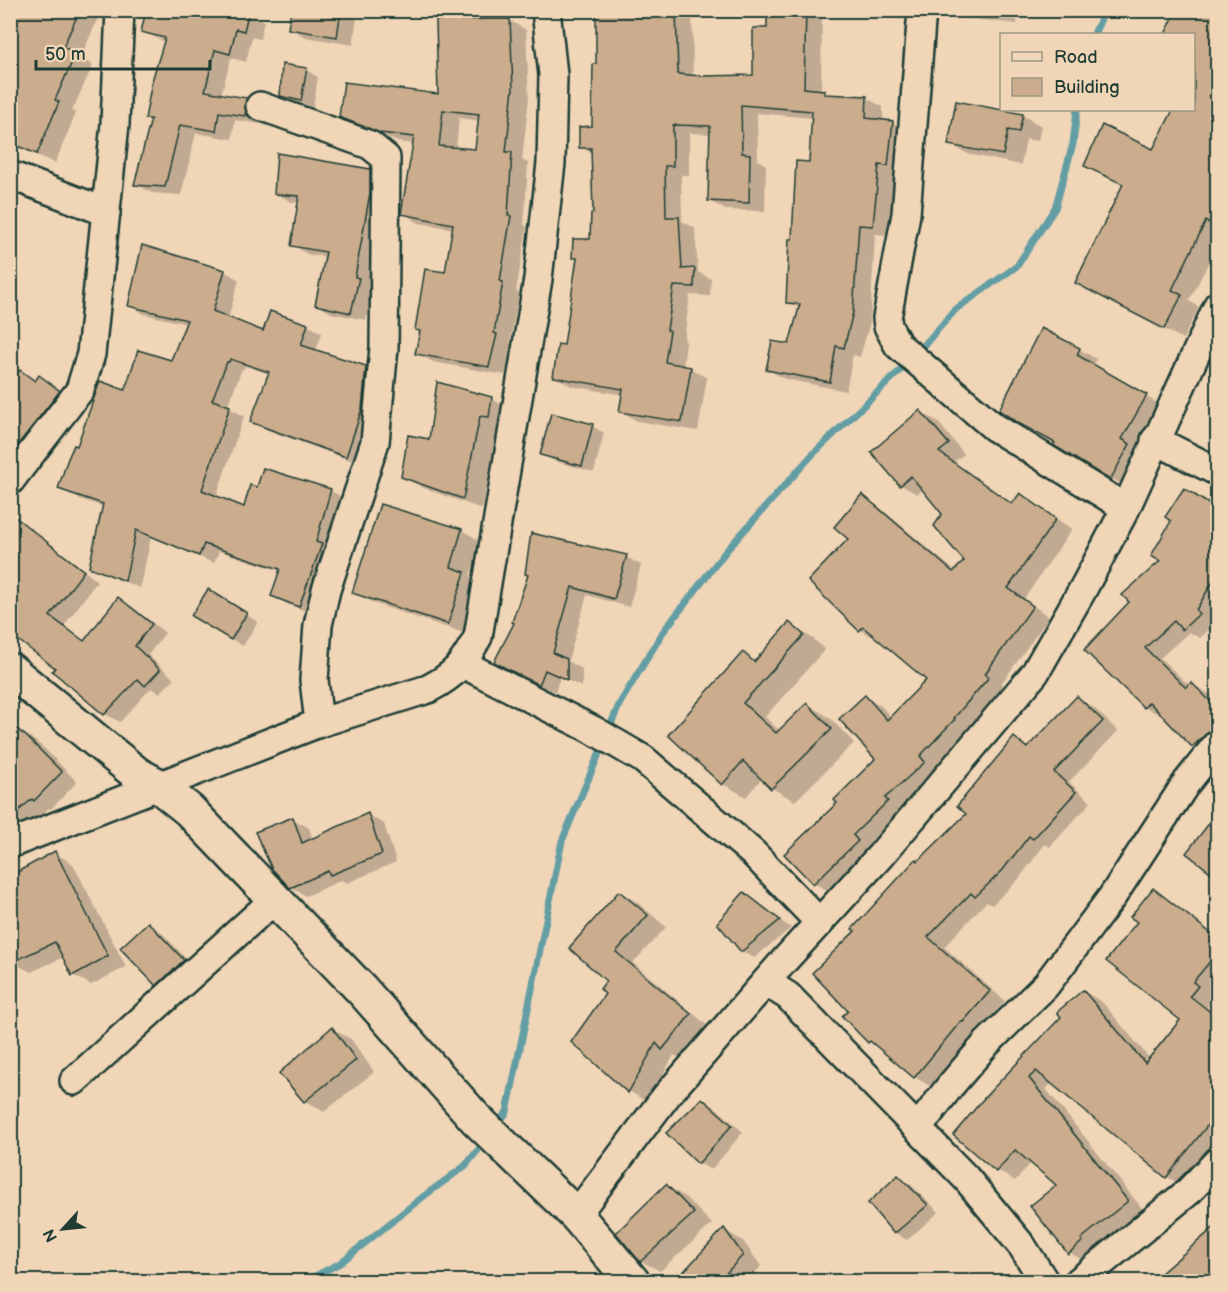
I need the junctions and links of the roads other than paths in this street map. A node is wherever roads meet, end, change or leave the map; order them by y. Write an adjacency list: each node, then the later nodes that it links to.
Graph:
1 (120, 10): 6 (street)
2 (546, 10): 12 (street)
3 (922, 10): 11 (street)
4 (260, 106): 14 (street)
5 (10, 175): 6 (street)
6 (106, 212): 10 (street)
7 (1218, 305): 8 (street)
8 (1155, 440): 9 (street); 11 (street)
9 (1218, 472)
10 (10, 481)
11 (1126, 508): 19 (street)
12 (463, 664): 14 (street); 19 (street)
13 (10, 670): 16 (street)
14 (319, 723): 16 (street)
15 (1218, 743): 22 (street)
16 (159, 786): 17 (street); 18 (street)
17 (10, 844)
18 (275, 899): 21 (street); 24 (street)
19 (820, 923): 20 (street)
20 (765, 982): 22 (street); 24 (street)
21 (74, 1081)
22 (918, 1128): 26 (street)
23 (1218, 1161): 27 (street)
24 (576, 1215): 25 (street)
25 (633, 1281)
26 (1045, 1281)
27 (1078, 1281)

